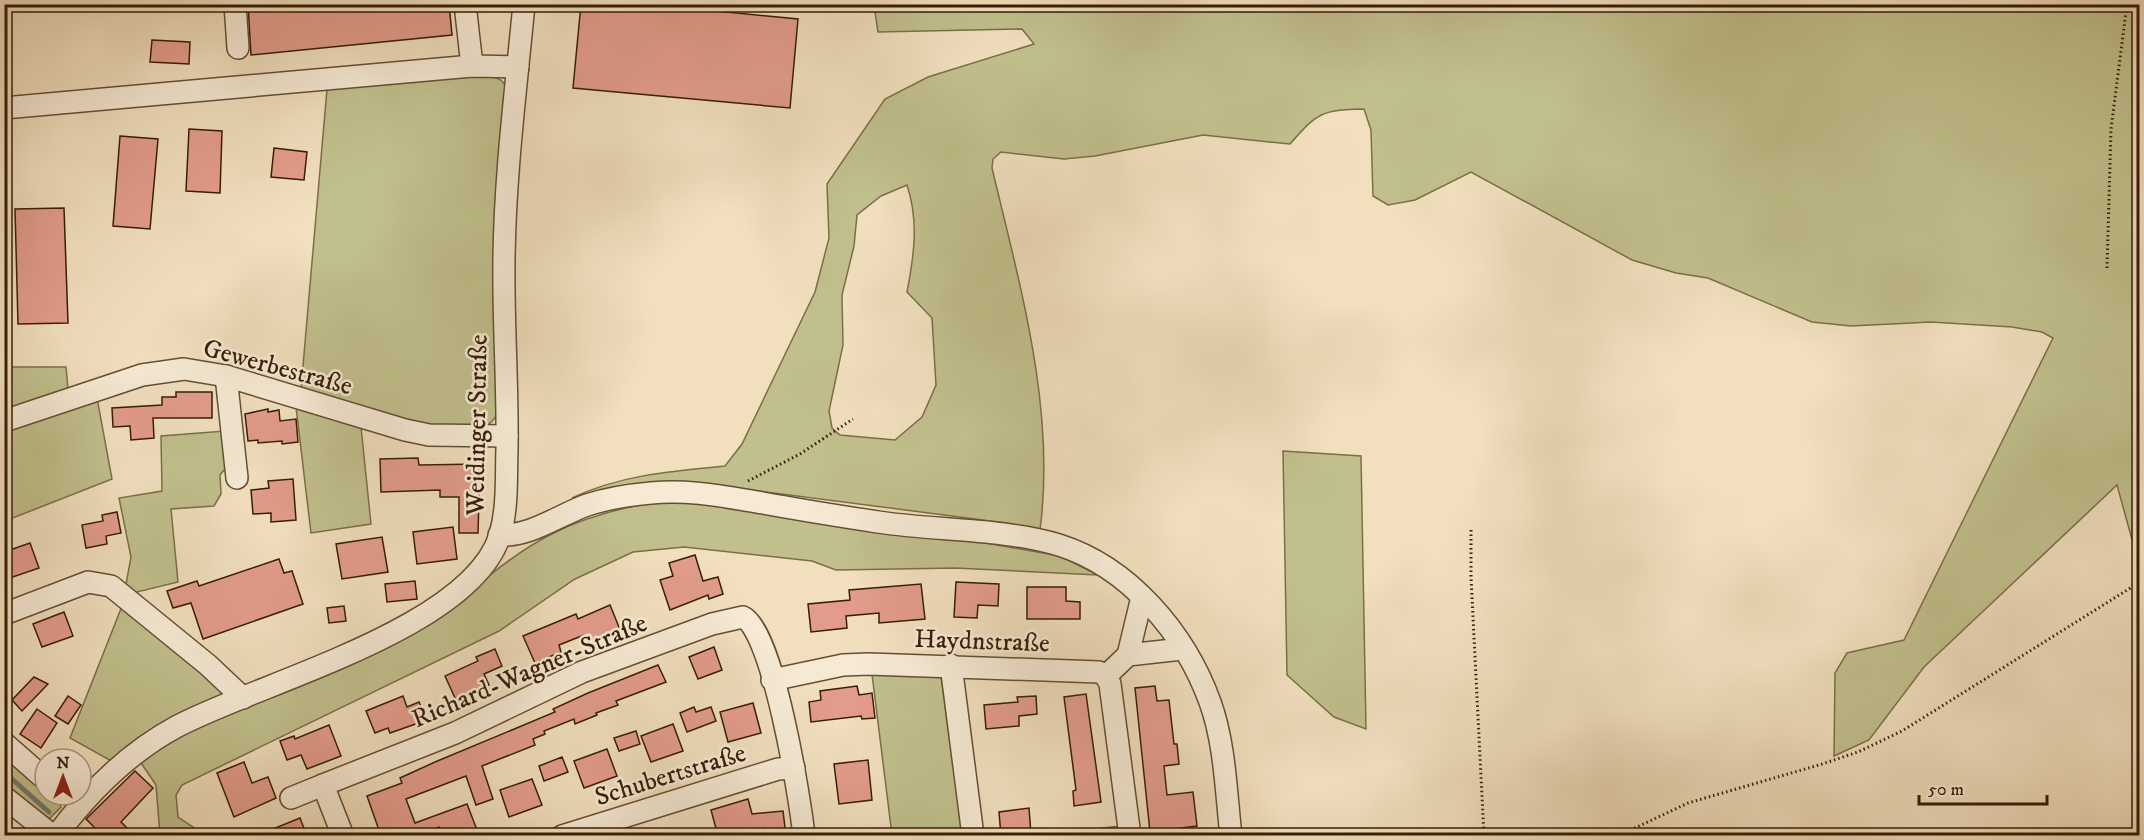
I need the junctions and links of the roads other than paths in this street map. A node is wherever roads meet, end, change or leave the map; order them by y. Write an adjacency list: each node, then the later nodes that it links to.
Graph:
1 (235, 4): 4 (street)
2 (465, 4): 5 (street)
3 (524, 4): 6 (street, Weidinger Straße)
4 (238, 48)
5 (472, 66): 6 (street); 7 (street)
6 (518, 67): 10 (street, Weidinger Straße)
7 (4, 108)
8 (226, 375): 9 (street, Gewerbestraße); 10 (street, Gewerbestraße); 11 (street)
9 (4, 421)
10 (507, 436): 12 (street, Weidinger Straße)
11 (237, 478)
12 (500, 535): 13 (street); 20 (street, Weidinger Straße)
13 (1142, 597): 15 (street); 16 (street)
14 (4, 614): 20 (street)
15 (1182, 649): 16 (street); 35 (street)
16 (1128, 655): 18 (street)
17 (951, 665): 18 (street, Haydnstraße); 19 (street, Haydnstraße); 33 (street)
18 (1106, 676): 34 (street)
19 (772, 680): 23 (street); 24 (street, Richard-Wagner-Straße)
20 (243, 698): 25 (street, Weidinger Straße)
21 (4, 743): 22 (street)
22 (33, 768)
23 (794, 768): 31 (street, Schubertstraße); 32 (street)
24 (323, 785): 27 (street); 30 (street)
25 (93, 788)
26 (4, 797): 29 (street)
27 (291, 798)
28 (69, 807): 29 (street, Weidinger Straße)
29 (55, 836)
30 (343, 836)
31 (562, 836)
32 (804, 836)
33 (973, 836)
34 (1130, 836)
35 (1231, 836)

